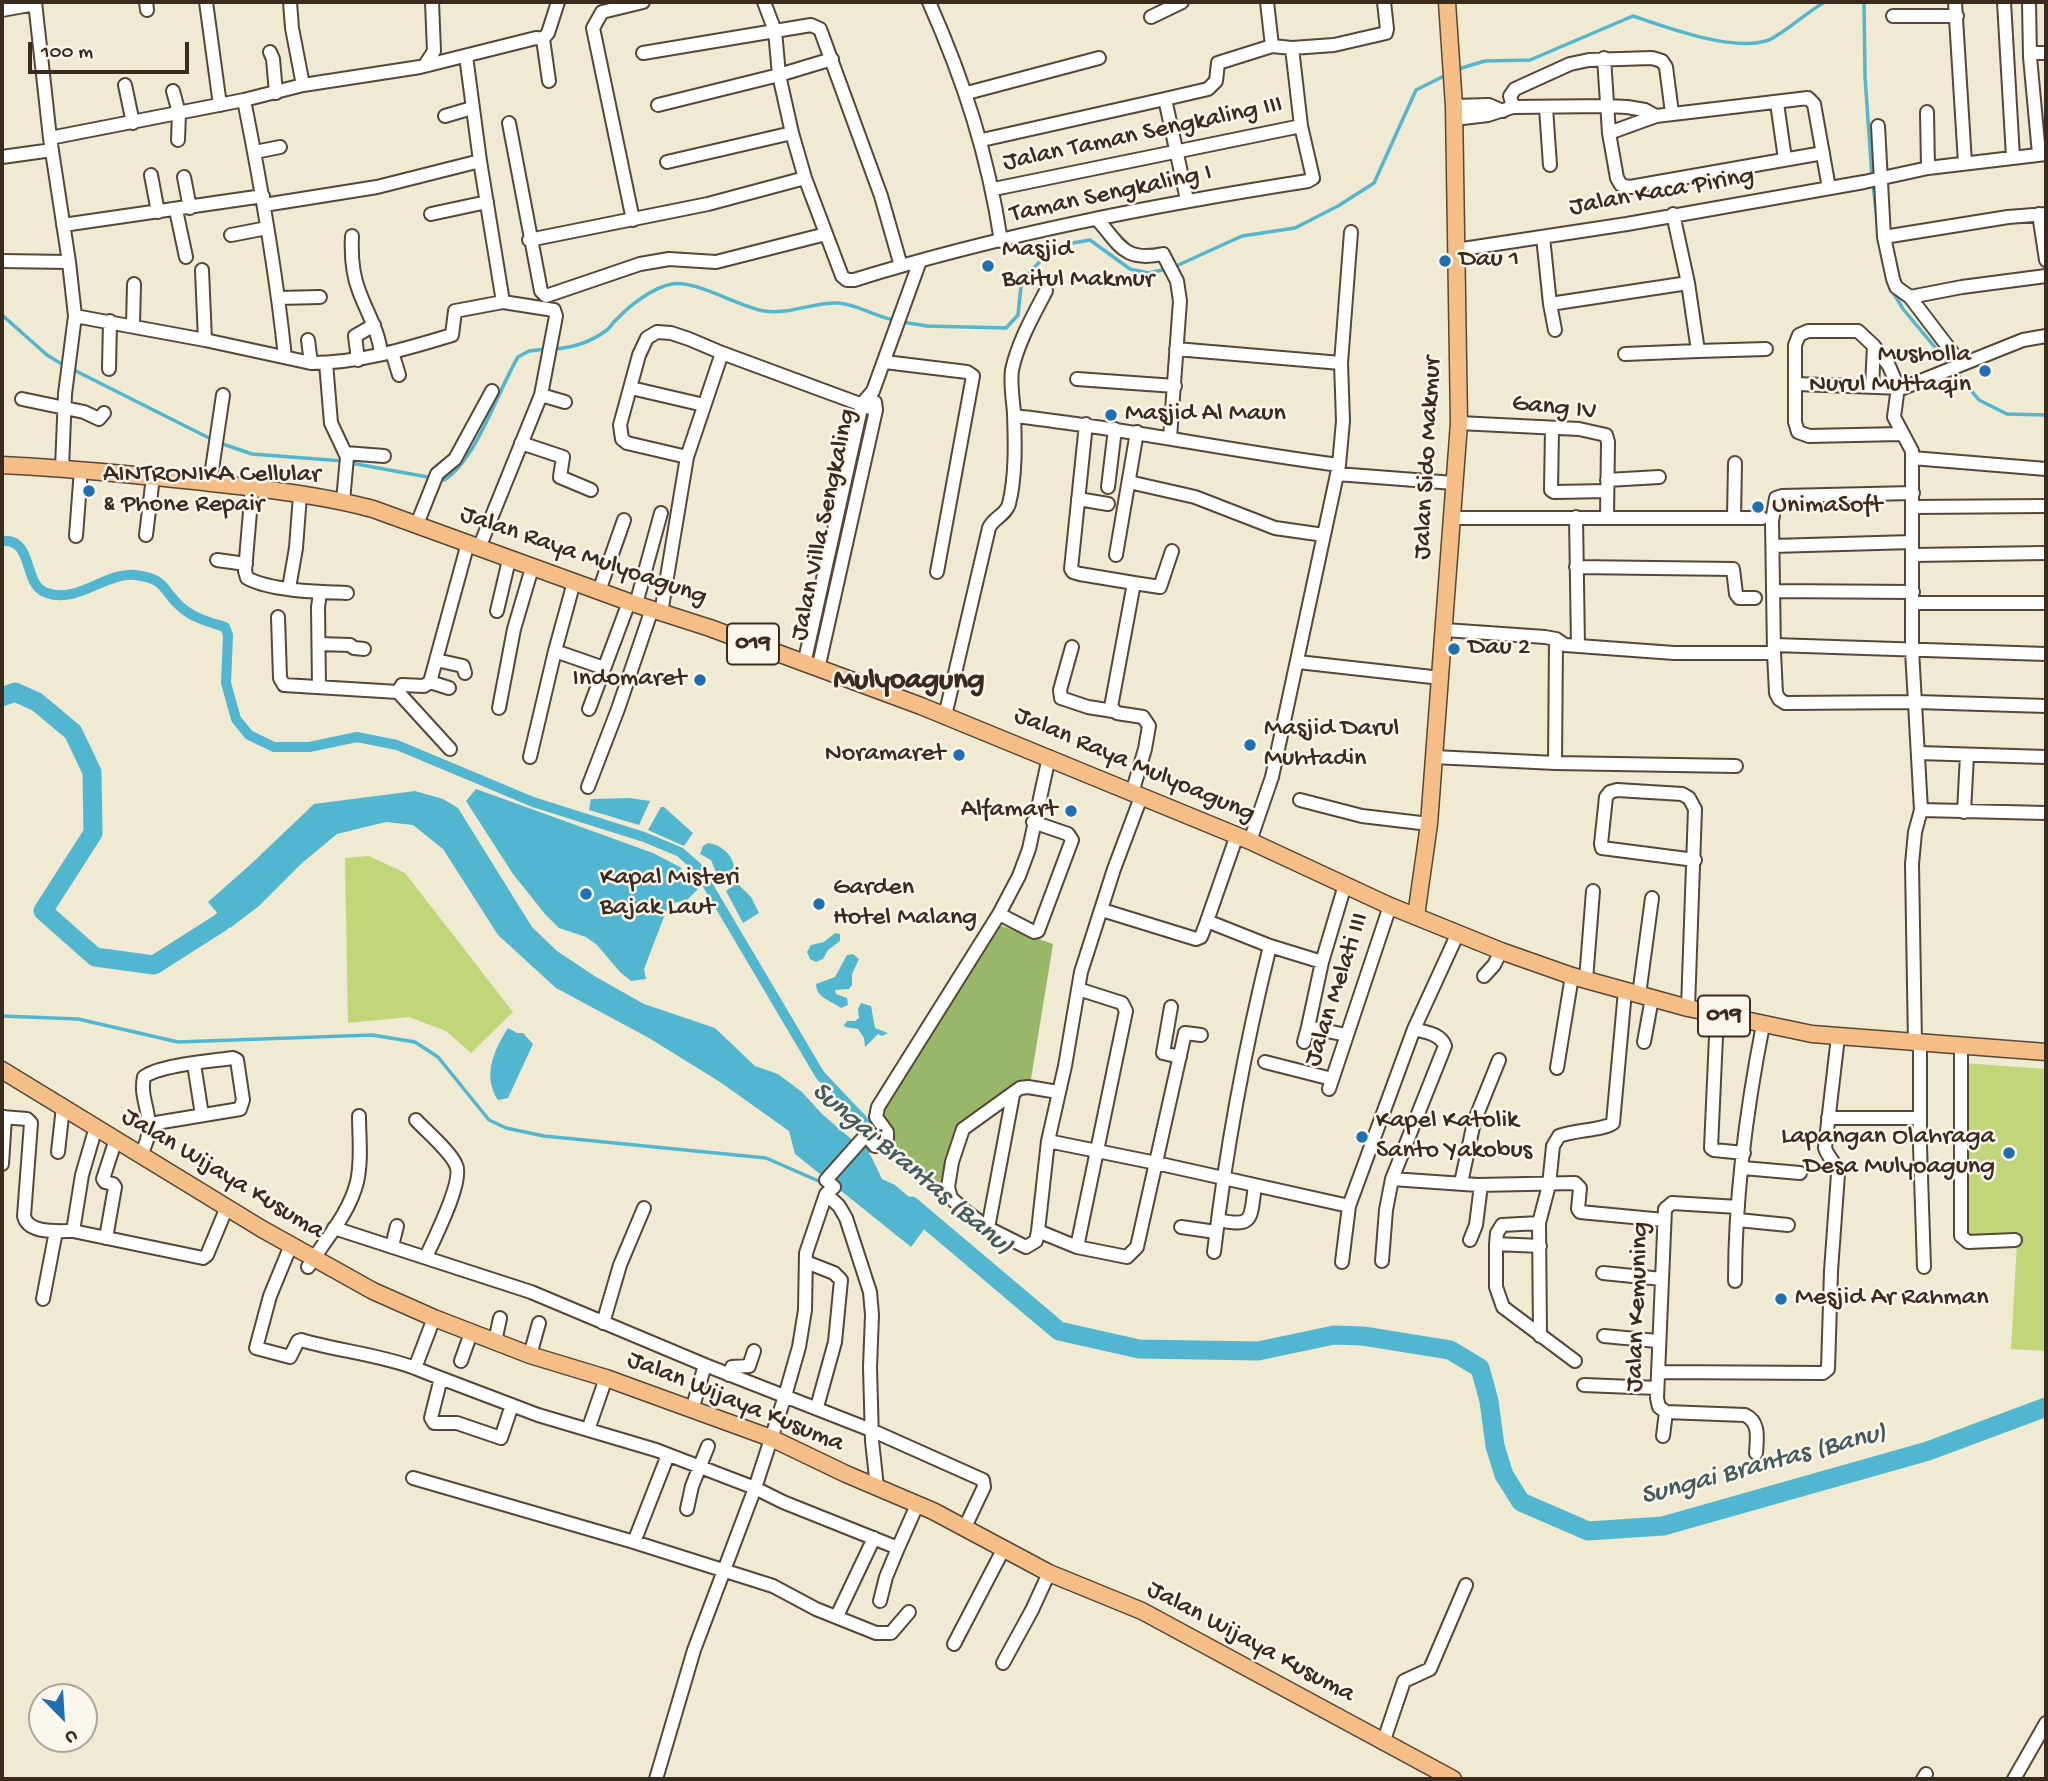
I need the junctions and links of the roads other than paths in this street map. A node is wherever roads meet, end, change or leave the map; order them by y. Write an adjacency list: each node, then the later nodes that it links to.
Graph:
1 (206, 2): 44 (street)
2 (290, 2): 36 (street)
3 (432, 2): 32 (street)
4 (558, 2): 21 (street)
5 (643, 2): 92 (street)
6 (764, 2): 20 (street)
7 (929, 2): 39 (street)
8 (1182, 2): 19 (street)
9 (1267, 2): 22 (street)
10 (1384, 2): 23 (street)
11 (1447, 2): 50 (main road, Jalan Sido Makmur)
12 (1955, 2): 18 (street)
13 (2004, 2): 71 (street)
14 (2029, 2): 26 (street)
15 (35, 3): 16 (street); 64 (street)
16 (2, 10)
17 (1893, 16): 18 (street)
18 (1957, 16): 75 (street)
19 (1151, 17)
20 (775, 32): 25 (street); 31 (street); 33 (street)
21 (543, 38): 28 (street); 34 (street)
22 (1272, 46): 23 (street); 41 (street)
23 (1292, 48): 58 (street)
24 (270, 52): 38 (street)
25 (643, 53)
26 (2030, 53): 27 (street); 40 (street)
27 (2046, 53)
28 (466, 57): 32 (street); 47 (street)
29 (1099, 58): 39 (street)
30 (1604, 58): 46 (street); 49 (street); 53 (street)
31 (832, 60): 33 (street); 110 (street)
32 (425, 65): 36 (street)
33 (779, 75): 45 (street); 60 (street)
34 (550, 81)
35 (124, 85): 56 (street)
36 (303, 85): 38 (street)
37 (173, 91): 52 (street)
38 (276, 93): 42 (street)
39 (967, 93): 63 (street)
40 (2040, 93): 69 (street)
41 (1165, 99): 63 (street); 67 (street)
42 (244, 100): 44 (street); 66 (street)
43 (1777, 103): 53 (street); 68 (street); 72 (street)
44 (220, 105): 52 (street)
45 (658, 105)
46 (1606, 106): 48 (street); 55 (street); 61 (street)
47 (472, 108): 54 (street); 73 (street)
48 (1546, 108): 49 (street); 76 (street)
49 (1508, 109): 50 (street)
50 (1454, 112): 104 (main road, Jalan Sido Makmur)
51 (1927, 112): 77 (street)
52 (179, 113): 56 (street); 62 (street)
53 (1671, 113): 55 (street)
54 (445, 116)
55 (1656, 116): 61 (street)
56 (133, 123): 64 (street)
57 (509, 124): 102 (street)
58 (1301, 126): 67 (street, Jalan Taman Sengkaling III); 84 (street, Taman Sengkaling I)
59 (1878, 126): 81 (street)
60 (792, 133): 74 (street); 80 (street)
61 (1609, 133): 72 (street)
62 (178, 140)
63 (982, 140): 83 (street)
64 (51, 144): 70 (street); 94 (street)
65 (280, 147): 66 (street)
66 (255, 152): 85 (street)
67 (1178, 152): 83 (street, Jalan Taman Sengkaling III); 84 (street)
68 (1823, 153): 72 (street); 82 (street)
69 (2043, 154): 71 (street, Jalan Kaca Piring)
70 (2, 157)
71 (2013, 157): 75 (street, Jalan Kaca Piring)
72 (1785, 159)
73 (480, 161): 85 (street); 86 (street)
74 (667, 162)
75 (1965, 163): 77 (street, Jalan Kaca Piring)
76 (1550, 165)
77 (1928, 168): 81 (street, Jalan Kaca Piring)
78 (151, 175): 88 (street)
79 (184, 177): 87 (street)
80 (806, 178): 92 (street); 97 (street)
81 (1873, 180): 82 (street, Jalan Kaca Piring); 100 (street)
82 (1829, 188): 90 (street, Jalan Kaca Piring)
83 (994, 189): 103 (street)
84 (1187, 200): 93 (street, Taman Sengkaling I)
85 (263, 201): 87 (street); 95 (street)
86 (487, 202): 89 (street); 119 (street)
87 (183, 209): 88 (street); 105 (street)
88 (158, 212): 94 (street)
89 (431, 214)
90 (1673, 214): 101 (street, Jalan Kaca Piring); 113 (street)
91 (2043, 214): 100 (street); 106 (street)
92 (633, 219): 102 (street)
93 (1098, 220): 103 (street, Taman Sengkaling I); 130 (street)
94 (63, 225): 109 (street)
95 (267, 228): 98 (street); 118 (street)
96 (1351, 232): 141 (street)
97 (826, 234): 102 (street); 110 (street, Taman Sengkaling I)
98 (231, 235)
99 (352, 236): 124 (street)
100 (1884, 236): 117 (street)
101 (1542, 237): 104 (street, Jalan Kaca Piring); 120 (street)
102 (529, 240)
103 (1001, 241): 108 (street, Taman Sengkaling I)
104 (1456, 250): 163 (main road, Jalan Sido Makmur)
105 (186, 257)
106 (2046, 260)
107 (2, 261): 109 (street)
108 (920, 261): 110 (street, Taman Sengkaling I); 137 (street, Jalan Villa Sengkaling)
109 (69, 262): 121 (street)
110 (901, 265)
111 (202, 270): 127 (street)
112 (2046, 275): 117 (street)
113 (1688, 283): 120 (street); 132 (street)
114 (134, 284): 123 (street)
115 (1046, 291): 162 (street)
116 (320, 297): 118 (street)
117 (1910, 297): 142 (street)
118 (279, 299): 136 (street)
119 (503, 300): 133 (street); 154 (street)
120 (1550, 304): 125 (street)
121 (75, 316): 122 (street); 159 (street)
122 (110, 321): 123 (street); 143 (street)
123 (132, 325): 127 (street)
124 (374, 325): 133 (street); 138 (street)
125 (1555, 330)
126 (2046, 337): 142 (street)
127 (205, 340): 136 (street)
128 (308, 340): 139 (street)
129 (1874, 346): 146 (street); 148 (street); 149 (street)
130 (1176, 349): 141 (street); 147 (street)
131 (1766, 349): 132 (street)
132 (1698, 351): 135 (street)
133 (387, 353): 138 (street); 144 (street)
134 (722, 354): 150 (street); 157 (street); 158 (street)
135 (1625, 354)
136 (285, 357): 139 (street)
137 (885, 359): 152 (street, Jalan Villa Sengkaling); 220 (street)
138 (358, 360): 140 (street)
139 (311, 363): 140 (street)
140 (326, 363): 174 (street)
141 (1341, 363): 179 (street)
142 (1959, 365): 149 (street)
143 (108, 369)
144 (399, 375)
145 (1077, 379): 147 (street)
146 (1797, 384): 148 (street); 168 (street)
147 (1175, 386): 169 (street)
148 (1872, 387): 149 (street)
149 (1898, 387): 168 (street)
150 (631, 388): 158 (street); 172 (street)
151 (492, 391): 204 (street)
152 (873, 391): 157 (street, Jalan Villa Sengkaling); 160 (street, Jalan Villa Sengkaling)
153 (223, 395): 184 (street)
154 (541, 395): 156 (street); 170 (street)
155 (22, 399): 159 (street)
156 (565, 402)
157 (862, 404): 160 (street); 208 (street, Jalan Villa Sengkaling)
158 (704, 405): 172 (street)
159 (64, 409): 161 (street); 177 (street)
160 (876, 410): 208 (street, Jalan Villa Sengkaling)
161 (104, 413)
162 (1014, 416): 164 (street); 260 (street)
163 (1459, 423): 166 (street, Gang IV); 185 (main road, Jalan Sido Makmur)
164 (1086, 424): 165 (street); 192 (street)
165 (1115, 429): 167 (street); 187 (street)
166 (1552, 429): 186 (street, Gang IV); 186 (street)
167 (1137, 432): 169 (street); 183 (street)
168 (1901, 434): 173 (street)
169 (1170, 438): 179 (street)
170 (521, 443): 189 (street); 209 (street)
171 (384, 456): 174 (street)
172 (687, 457): 233 (street)
173 (1912, 458): 180 (street); 190 (street)
174 (347, 459): 193 (street)
175 (1735, 463): 201 (street)
176 (2, 466): 177 (main road, Jalan Raya Mulyoagung / 019)
177 (62, 468): 178 (main road, Jalan Raya Mulyoagung / 019)
178 (81, 469): 181 (main road, Jalan Raya Mulyoagung / 019); 206 (street)
179 (1338, 469): 185 (street); 205 (street)
180 (2046, 469)
181 (153, 477): 184 (main road, Jalan Raya Mulyoagung / 019); 207 (street)
182 (1659, 477): 186 (street)
183 (1129, 482): 205 (street); 214 (street)
184 (210, 483): 188 (main road, Jalan Raya Mulyoagung / 019)
185 (1454, 483): 200 (main road, Jalan Sido Makmur)
186 (1607, 485): 199 (street, Gang IV)
187 (1108, 487)
188 (252, 488): 191 (main road, Jalan Raya Mulyoagung / 019); 219 (street)
189 (591, 490)
190 (1913, 493): 196 (street); 210 (street)
191 (299, 495): 193 (main road, Jalan Raya Mulyoagung / 019); 223 (street)
192 (1078, 499): 194 (street); 222 (street)
193 (343, 501): 204 (main road, Jalan Raya Mulyoagung / 019)
194 (1108, 504)
195 (2046, 506): 196 (street)
196 (1913, 507): 211 (street)
197 (662, 513): 230 (street)
198 (1576, 517): 199 (street); 200 (street); 217 (street)
199 (1607, 517): 201 (street)
200 (1451, 518): 235 (main road, Jalan Sido Makmur)
201 (1734, 518): 202 (street)
202 (1762, 518)
203 (624, 520): 224 (street)
204 (416, 524): 209 (main road, Jalan Raya Mulyoagung / 019)
205 (1324, 535): 246 (street)
206 (76, 536)
207 (146, 536)
208 (840, 536): 247 (street, Jalan Villa Sengkaling)
209 (474, 546): 216 (main road, Jalan Raya Mulyoagung / 019); 245 (street)
210 (1773, 546): 211 (street); 225 (street)
211 (1913, 548): 213 (street); 228 (street)
212 (1171, 551): 222 (street)
213 (2046, 553)
214 (1116, 555)
215 (217, 560): 219 (street)
216 (509, 560): 218 (main road, Jalan Raya Mulyoagung / 019); 232 (street)
217 (1576, 566): 229 (street); 238 (street)
218 (532, 568): 221 (main road, Jalan Raya Mulyoagung / 019); 257 (street)
219 (246, 571): 223 (street)
220 (937, 572)
221 (574, 582): 224 (main road, Jalan Raya Mulyoagung / 019); 243 (street)
222 (1134, 583): 259 (street)
223 (289, 588): 226 (street)
224 (599, 591): 230 (main road, Jalan Raya Mulyoagung / 019)
225 (1773, 592): 228 (street); 241 (street)
226 (320, 593): 227 (street); 237 (street)
227 (347, 593)
228 (1912, 597): 231 (street); 242 (street)
229 (1755, 598)
230 (632, 603): 233 (main road, Jalan Raya Mulyoagung / 019); 248 (street)
231 (2046, 603)
232 (497, 611)
233 (657, 611): 247 (main road, Jalan Raya Mulyoagung / 019); 270 (street)
234 (278, 617): 252 (street)
235 (1445, 630): 236 (street); 250 (main road, Jalan Sido Makmur)
236 (1556, 639): 238 (street); 268 (street)
237 (319, 644): 240 (street); 252 (street)
238 (1578, 646): 241 (street)
239 (1072, 647): 259 (street)
240 (364, 649)
241 (1771, 649): 242 (street); 255 (street)
242 (1912, 650): 244 (street); 255 (street)
243 (555, 651): 248 (street); 264 (street)
244 (2046, 654)
245 (436, 660): 249 (street); 251 (street)
246 (1298, 662): 250 (street); 278 (street)
247 (811, 666): 260 (main road, Jalan Raya Mulyoagung / 019)
248 (604, 668): 258 (street)
249 (466, 673)
250 (1441, 678): 266 (main road, Jalan Sido Makmur)
251 (430, 682): 253 (street); 254 (street)
252 (319, 687): 254 (street)
253 (449, 688)
254 (398, 692): 261 (street)
255 (1917, 702): 256 (street); 262 (street)
256 (2046, 706)
257 (499, 708)
258 (589, 709)
259 (1113, 711): 271 (street)
260 (945, 716): 265 (main road, Jalan Raya Mulyoagung / 019)
261 (450, 749)
262 (1919, 753): 263 (street); 273 (street)
263 (1967, 755): 267 (street); 274 (street)
264 (530, 757)
265 (1049, 757): 271 (main road, Jalan Raya Mulyoagung / 019); 276 (street)
266 (1434, 757): 268 (street); 277 (main road, Jalan Sido Makmur)
267 (2046, 757)
268 (1555, 763): 269 (street)
269 (1736, 766)
270 (588, 787)
271 (1136, 795): 278 (main road, Jalan Raya Mulyoagung / 019); 284 (street)
272 (1300, 800): 277 (street)
273 (1921, 810): 274 (street); 307 (street)
274 (1964, 812): 275 (street)
275 (2046, 813)
276 (1033, 822): 285 (street); 285 (street)
277 (1429, 824): 286 (main road, Jalan Sido Makmur)
278 (1243, 838): 280 (main road, Jalan Raya Mulyoagung / 019); 287 (street)
279 (1695, 860): 279 (street); 297 (street)
280 (1345, 885): 283 (main road, Jalan Raya Mulyoagung / 019); 291 (street)
281 (1593, 891): 293 (street)
282 (1652, 898): 295 (street)
283 (1390, 906): 286 (main road, Jalan Raya Mulyoagung / 019); 303 (street, Jalan Melati III)
284 (1102, 911): 287 (street); 294 (street)
285 (999, 914): 342 (street)
286 (1416, 916): 288 (main road, Jalan Raya Mulyoagung / 019)
287 (1207, 921): 289 (street)
288 (1458, 933): 290 (main road, Jalan Raya Mulyoagung / 019); 301 (street)
289 (1270, 946): 291 (street); 337 (street)
290 (1501, 951): 292 (street); 293 (main road, Jalan Raya Mulyoagung / 019)
291 (1322, 962): 300 (street)
292 (1484, 976)
293 (1579, 978): 295 (main road, Jalan Raya Mulyoagung / 019); 314 (street)
294 (1078, 989): 316 (street); 329 (street)
295 (1639, 995): 297 (main road, Jalan Raya Mulyoagung / 019); 306 (street); 341 (street)
296 (1171, 1007): 310 (street)
297 (1688, 1008): 298 (main road, Jalan Raya Mulyoagung / 019)
298 (1717, 1014): 299 (main road, Jalan Raya Mulyoagung / 019); 331 (street)
299 (1763, 1025): 304 (main road, Jalan Raya Mulyoagung / 019); 331 (street)
300 (1308, 1027): 303 (street); 305 (street)
301 (1414, 1029): 338 (street); 344 (street)
302 (1201, 1035): 310 (street)
303 (1346, 1035): 312 (street, Jalan Melati III)
304 (1838, 1037): 307 (main road, Jalan Raya Mulyoagung / 019); 321 (street)
305 (1304, 1042)
306 (1644, 1042)
307 (1918, 1044): 308 (main road, Jalan Raya Mulyoagung / 019); 322 (street)
308 (1961, 1046): 309 (main road, Jalan Raya Mulyoagung / 019); 360 (street)
309 (2046, 1052)
310 (1180, 1057): 333 (street)
311 (1499, 1060): 339 (street)
312 (1265, 1062)
313 (194, 1064): 318 (street); 318 (street); 325 (street)
314 (1557, 1068)
315 (2, 1070): 320 (main road, Jalan Wijaya Kusuma)
316 (1058, 1092): 317 (street); 328 (street)
317 (1013, 1095): 355 (street); 355 (street)
318 (202, 1115): 325 (street)
319 (359, 1115): 354 (street)
320 (62, 1118): 326 (main road, Jalan Wijaya Kusuma); 330 (street)
321 (1828, 1118): 322 (street); 393 (street)
322 (1920, 1118): 373 (street)
323 (416, 1120): 368 (street)
324 (4, 1121): 334 (street); 356 (street)
325 (150, 1124): 332 (street)
326 (96, 1127): 327 (main road, Jalan Wijaya Kusuma); 357 (street)
327 (116, 1139): 332 (main road, Jalan Wijaya Kusuma); 359 (street)
328 (1048, 1141): 329 (street); 358 (street)
329 (1098, 1150): 333 (street); 366 (street)
330 (58, 1152)
331 (1744, 1153): 335 (street)
332 (141, 1154): 345 (main road, Jalan Wijaya Kusuma)
333 (1156, 1163): 337 (street); 366 (street)
334 (2, 1164)
335 (1743, 1168): 336 (street); 347 (street)
336 (1800, 1174)
337 (1224, 1179): 343 (street); 352 (street)
338 (1392, 1179): 339 (street); 369 (street)
339 (1461, 1183): 340 (street)
340 (1481, 1185): 341 (street); 361 (street)
341 (1549, 1185): 348 (street); 349 (street)
342 (829, 1186): 370 (street); 405 (street)
343 (1255, 1186): 344 (street); 352 (street)
344 (1349, 1206): 371 (street)
345 (228, 1207): 359 (street); 363 (main road, Jalan Wijaya Kusuma)
346 (644, 1208): 381 (street)
347 (1738, 1213): 348 (street, Jalan Kemuning); 350 (street); 376 (street)
348 (1664, 1220): 375 (street, Jalan Kemuning)
349 (1539, 1223): 362 (street); 365 (street)
350 (1788, 1225)
351 (397, 1226): 364 (street)
352 (1217, 1226): 353 (street); 367 (street)
353 (1181, 1227)
354 (334, 1228): 364 (street); 372 (street)
355 (988, 1228): 358 (street)
356 (55, 1231): 357 (street); 377 (street)
357 (73, 1231): 359 (street)
358 (1037, 1236): 366 (street)
359 (106, 1238)
360 (2015, 1240)
361 (1470, 1241)
362 (1496, 1244): 365 (street); 383 (street)
363 (291, 1245): 372 (main road, Jalan Wijaya Kusuma); 392 (street)
364 (392, 1246): 368 (street)
365 (1540, 1246): 383 (street)
366 (1077, 1247)
367 (1214, 1252)
368 (426, 1257): 381 (street)
369 (1382, 1261)
370 (806, 1262): 399 (street); 401 (street)
371 (1342, 1262)
372 (310, 1263): 378 (main road, Jalan Wijaya Kusuma)
373 (1924, 1267)
374 (1603, 1273): 375 (street)
375 (1662, 1279): 385 (street, Jalan Kemuning)
376 (1735, 1281)
377 (43, 1299)
378 (434, 1318): 382 (main road, Jalan Wijaya Kusuma); 392 (street)
379 (500, 1318): 386 (street)
380 (539, 1323): 388 (street)
381 (603, 1323): 391 (street)
382 (471, 1333): 386 (main road, Jalan Wijaya Kusuma); 389 (street)
383 (1539, 1336): 390 (street)
384 (1604, 1336): 385 (street)
385 (1657, 1340): 393 (street, Jalan Kemuning)
386 (495, 1342): 388 (main road, Jalan Wijaya Kusuma)
387 (754, 1352): 394 (street)
388 (530, 1355): 396 (main road, Jalan Wijaya Kusuma)
389 (461, 1360)
390 (1575, 1361)
391 (705, 1365): 394 (street); 402 (street)
392 (415, 1368): 395 (street)
393 (1658, 1372): 398 (street, Jalan Kemuning)
394 (729, 1374): 399 (street)
395 (441, 1378): 400 (street); 400 (street)
396 (606, 1378): 402 (main road, Jalan Wijaya Kusuma); 404 (street)
397 (1584, 1385): 398 (street)
398 (1657, 1388): 403 (street, Jalan Kemuning)
399 (785, 1396): 401 (street); 407 (street)
400 (512, 1405): 404 (street)
401 (817, 1407): 405 (street)
402 (692, 1410): 407 (main road, Jalan Wijaya Kusuma)
403 (1666, 1412): 406 (street, Jalan Kemuning); 409 (street)
404 (588, 1430): 410 (street)
405 (872, 1430): 413 (street); 417 (street)
406 (1663, 1436)
407 (771, 1438): 413 (main road, Jalan Wijaya Kusuma); 414 (street)
408 (708, 1446): 411 (street)
409 (1756, 1453)
410 (668, 1455): 411 (street); 419 (street)
411 (699, 1466): 414 (street); 416 (street)
412 (414, 1478): 419 (street)
413 (877, 1487): 415 (main road, Jalan Wijaya Kusuma)
414 (755, 1488): 418 (street); 422 (street)
415 (917, 1505): 417 (main road, Jalan Wijaya Kusuma); 420 (street)
416 (687, 1508)
417 (965, 1527): 421 (main road, Jalan Wijaya Kusuma)
418 (874, 1538): 420 (street); 427 (street)
419 (634, 1542): 422 (street)
420 (898, 1548): 425 (street)
421 (1003, 1550): 423 (main road, Jalan Wijaya Kusuma); 428 (street)
422 (724, 1572): 427 (street); 432 (street)
423 (1049, 1573): 429 (street); 431 (main road, Jalan Wijaya Kusuma)
424 (1466, 1585): 431 (street)
425 (880, 1601)
426 (909, 1612): 427 (street)
427 (837, 1616)
428 (954, 1644)
429 (1003, 1662)
430 (2046, 1723): 434 (street)
431 (1383, 1743): 433 (main road, Jalan Wijaya Kusuma)
432 (656, 1779)
433 (1453, 1779)
434 (2014, 1779)

